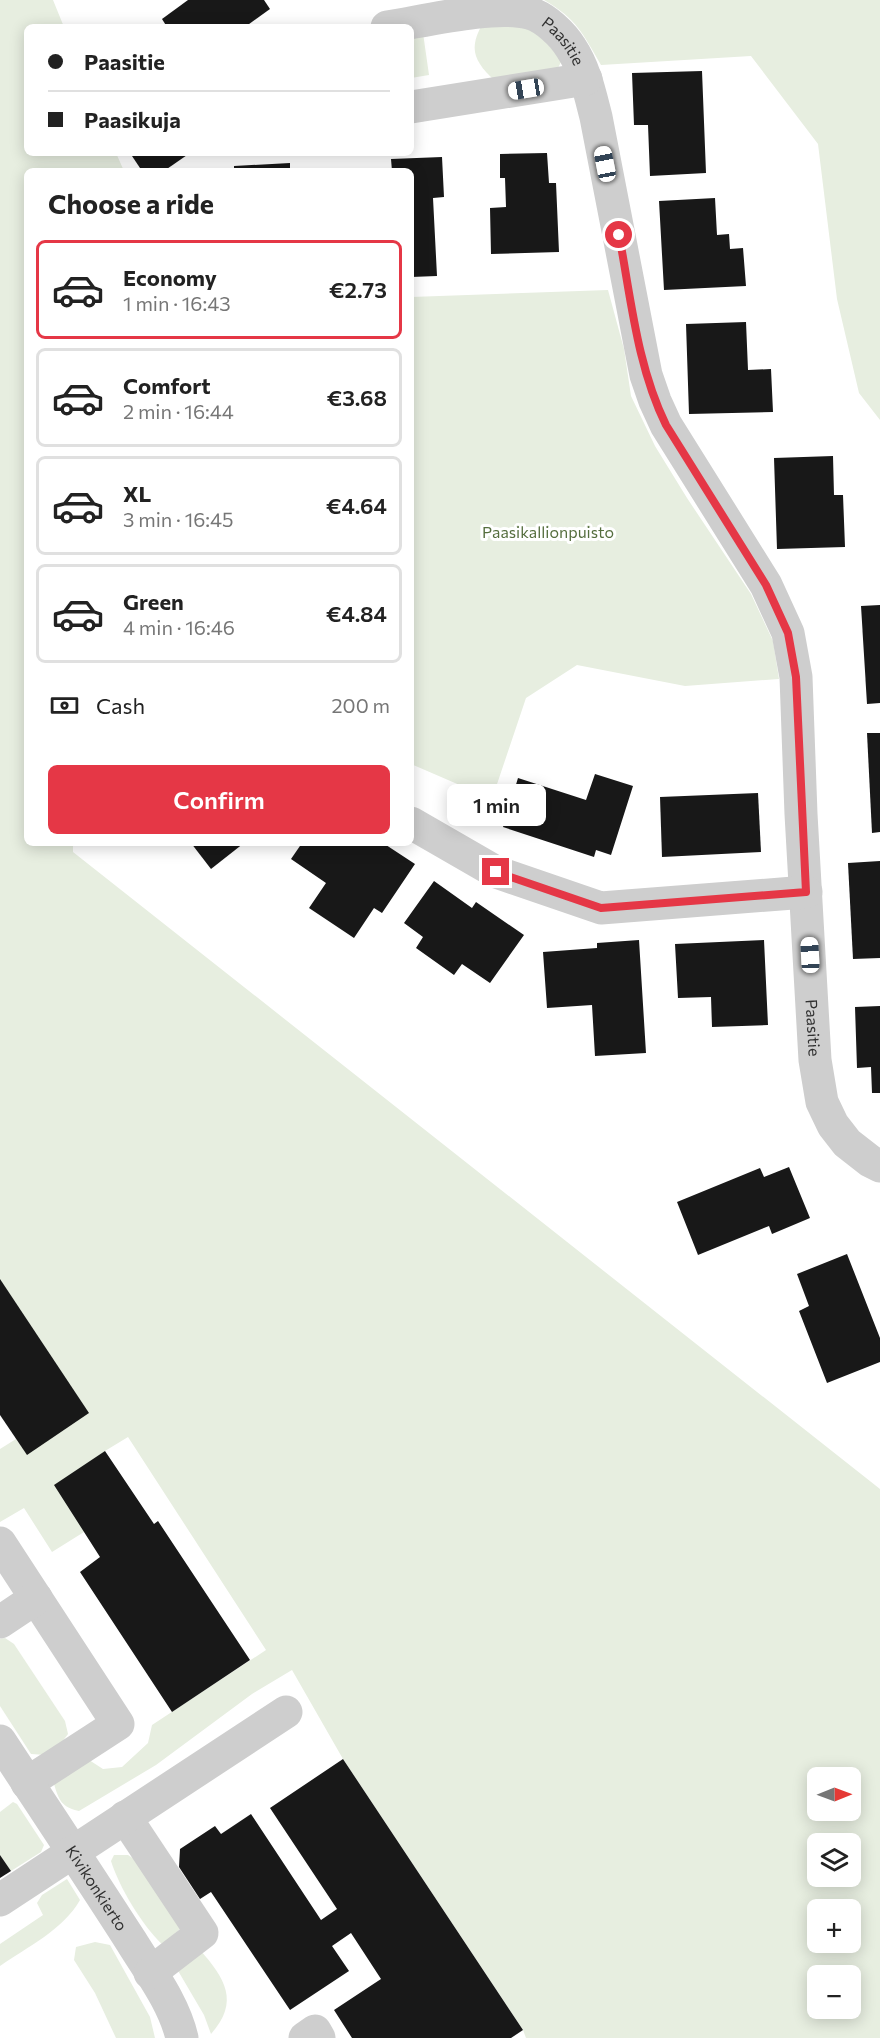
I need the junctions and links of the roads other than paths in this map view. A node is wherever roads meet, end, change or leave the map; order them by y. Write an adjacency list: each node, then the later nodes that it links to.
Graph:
1 (406, 24): 2 (street, Paasitie)
2 (586, 80): 3 (street, Paasitie); 5 (street, Paasitie)
3 (414, 107)
4 (414, 825): 5 (street)
5 (806, 892): 6 (street, Paasitie)
6 (880, 1166)
7 (0, 1543): 8 (street)
8 (36, 1598): 9 (street); 11 (street)
9 (0, 1622)
10 (286, 1712): 12 (street)
11 (11, 1766): 13 (street, Kivikonkierto)
12 (125, 1817): 13 (street); 15 (street)
13 (73, 1851): 14 (street); 15 (street, Kivikonkierto)
14 (0, 1899)
15 (150, 1973): 16 (street, Kivikonkierto)
16 (182, 2038)
17 (305, 2038): 18 (street)
18 (319, 2038)

